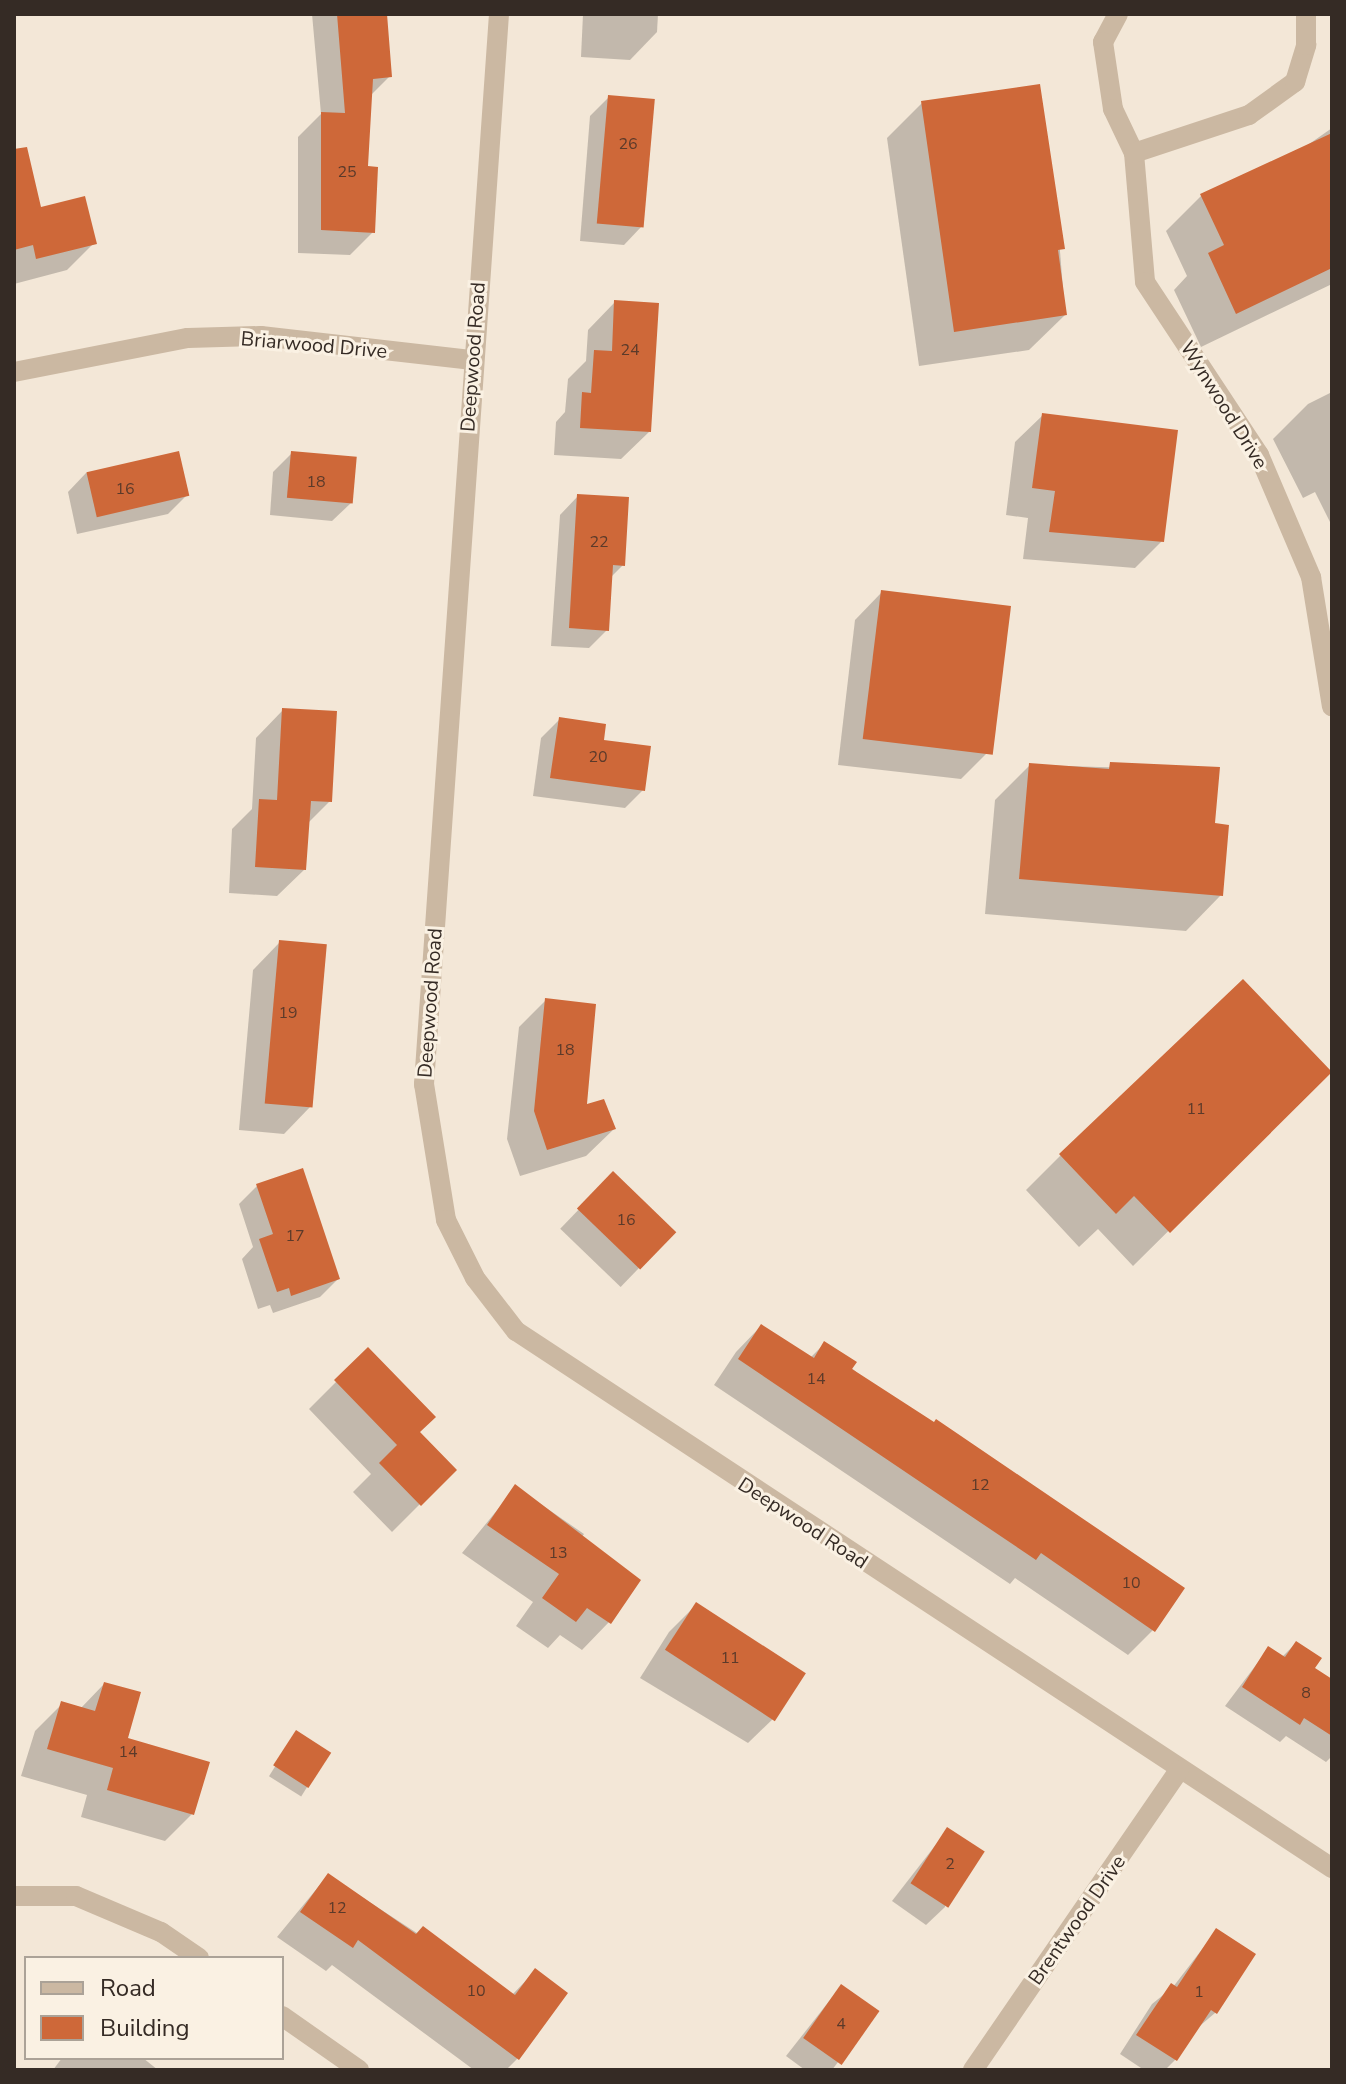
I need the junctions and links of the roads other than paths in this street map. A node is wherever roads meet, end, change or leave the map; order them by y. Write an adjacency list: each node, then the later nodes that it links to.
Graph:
1 (499, 14): 5 (street, Deepwood Road)
2 (1118, 14): 4 (street, Wynwood Drive)
3 (1306, 14): 4 (street)
4 (1134, 153): 7 (street, Wynwood Drive)
5 (473, 360): 6 (street, Briarwood Drive); 8 (street, Deepwood Road)
6 (14, 372)
7 (1332, 706)
8 (1179, 1770): 9 (street, Deepwood Road); 14 (street, Brentwood Drive)
9 (1332, 1868)
10 (14, 1896): 11 (street)
11 (196, 1956)
12 (284, 2017): 13 (street)
13 (359, 2070)
14 (973, 2070)

